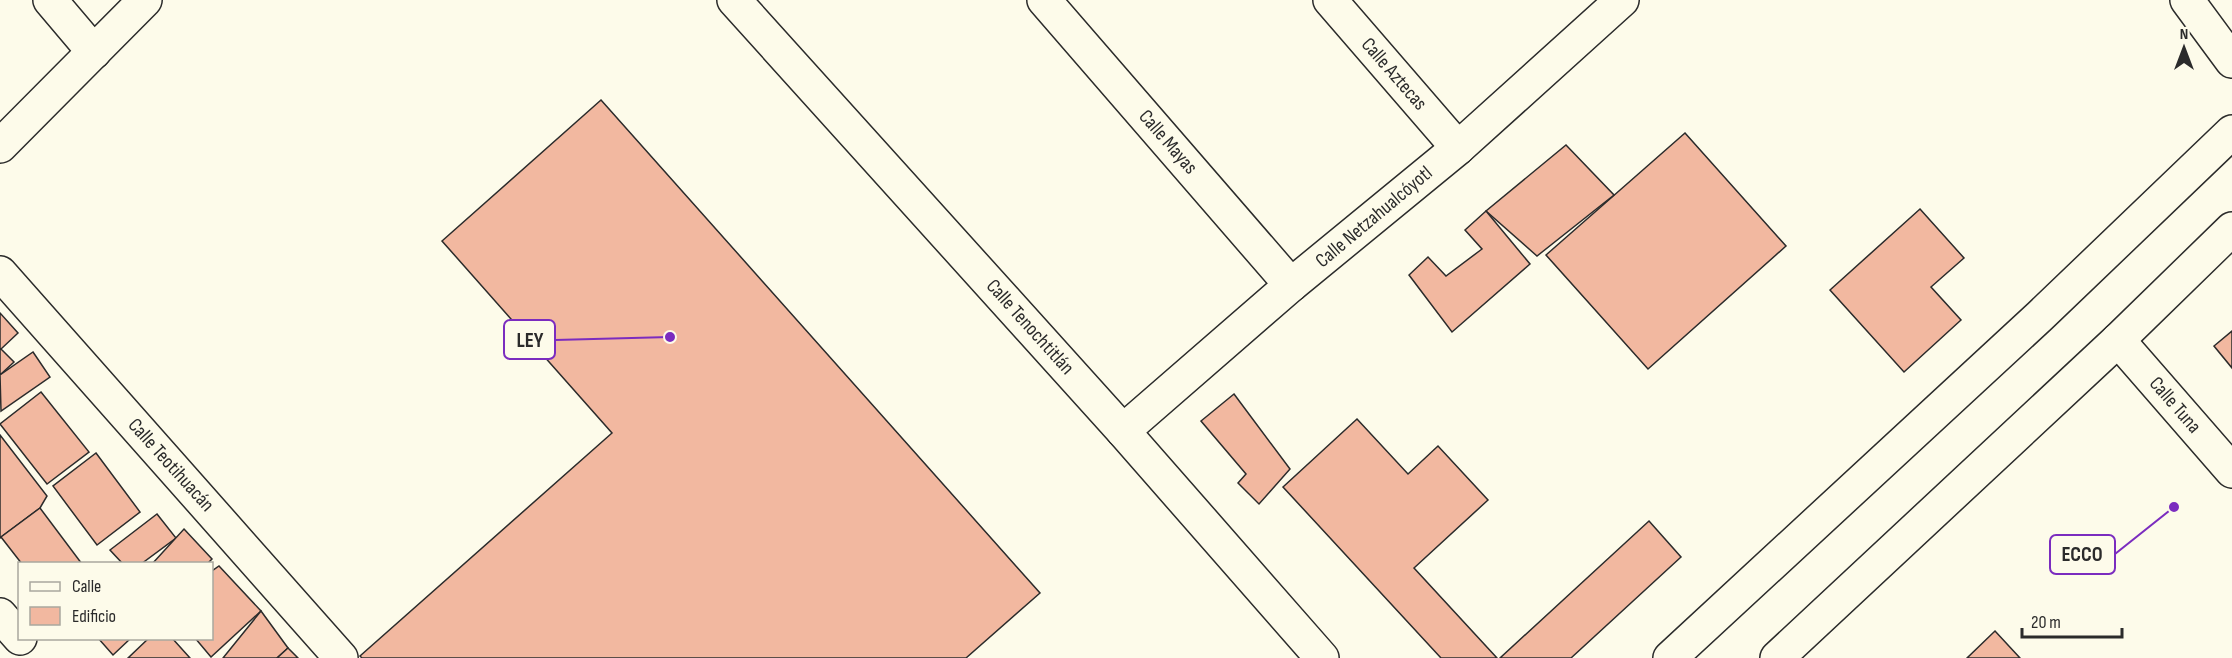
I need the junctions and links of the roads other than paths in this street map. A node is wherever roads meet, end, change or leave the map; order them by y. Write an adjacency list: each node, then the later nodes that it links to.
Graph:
1 (50, 0): 8 (street)
2 (145, 0): 8 (street)
3 (734, 0): 17 (street, Calle Tenochtitlán)
4 (1044, 0): 15 (street, Calle Mayas)
5 (1330, 0): 12 (street, Calle Aztecas)
6 (1622, 0): 12 (street, Calle Netzahualcóyotl)
7 (2187, 0): 9 (street)
8 (94, 52): 11 (street)
9 (2232, 61)
10 (2232, 132): 25 (street)
11 (0, 146)
12 (1458, 148): 15 (street, Calle Netzahualcóyotl)
13 (2232, 229): 16 (street)
14 (0, 273): 23 (street, Calle Teotihuacán)
15 (1292, 285): 17 (street, Calle Netzahualcóyotl)
16 (2118, 340): 18 (street, Calle Tuna); 26 (street)
17 (1123, 431): 24 (street, Calle Tenochtitlán)
18 (2232, 471)
19 (0, 615): 20 (street)
20 (18, 636)
21 (22, 640): 22 (street)
22 (37, 658)
23 (341, 658)
24 (1322, 658)
25 (1670, 658)
26 (1777, 658)

